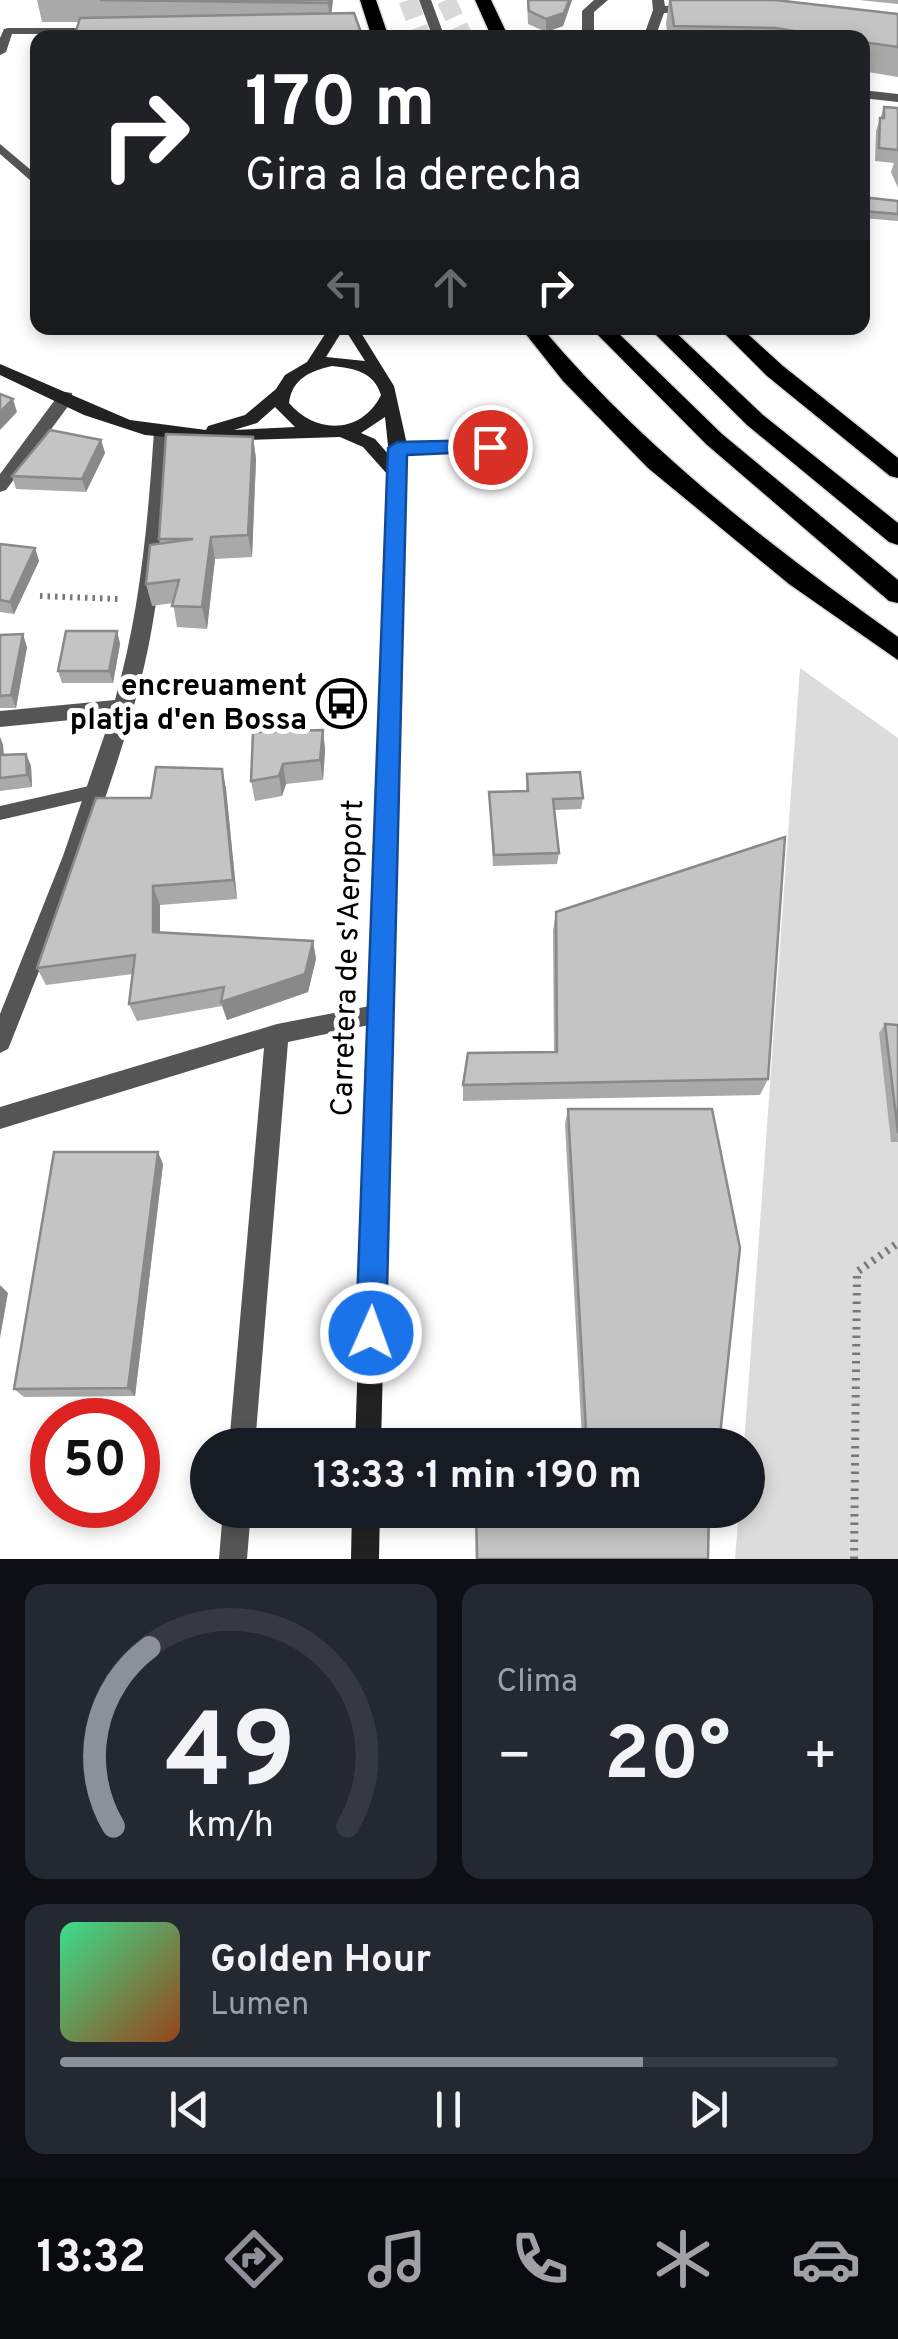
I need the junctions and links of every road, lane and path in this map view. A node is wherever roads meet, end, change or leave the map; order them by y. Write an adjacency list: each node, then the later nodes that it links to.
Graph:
1 (368, 0): 7 (highway)
2 (426, 0): 8 (street)
3 (483, 0): 9 (highway)
4 (602, 0): 10 (street)
5 (659, 5): 6 (street); 11 (street)
6 (710, 9)
7 (377, 30)
8 (437, 30)
9 (497, 30)
10 (588, 30)
11 (651, 30)
12 (30, 31): 13 (lane)
13 (0, 52)
14 (870, 95): 15 (street)
15 (898, 98)
16 (0, 148): 17 (lane)
17 (30, 176)
18 (332, 335): 24 (main road)
19 (355, 335): 26 (main road)
20 (535, 335): 42 (highway)
21 (608, 335): 39 (highway)
22 (666, 335): 38 (highway)
23 (737, 335): 35 (highway)
24 (314, 364): 26 (main road); 27 (main road)
25 (0, 368): 28 (main road)
26 (386, 388): 31 (main road); 34 (main road, Carretera de s'Aeroport)
27 (281, 393): 30 (main road); 32 (main road)
28 (66, 397): 29 (main road); 37 (street)
29 (162, 431): 32 (main road); 41 (street)
30 (316, 431): 31 (main road); 32 (main road)
31 (340, 431): 36 (main road)
32 (201, 433)
33 (490, 447): 34 (lane)
34 (397, 448): 36 (main road, Carretera de s'Aeroport)
35 (898, 470)
36 (396, 474): 47 (main road, Carretera de s'Aeroport)
37 (0, 486)
38 (898, 536)
39 (898, 594)
40 (40, 596): 41 (path)
41 (144, 600): 43 (street)
42 (898, 650)
43 (123, 706): 44 (street); 45 (street)
44 (0, 719)
45 (98, 791): 46 (lane); 49 (street)
46 (0, 813)
47 (380, 1014): 48 (street); 53 (main road, Carretera de s'Aeroport)
48 (277, 1034): 50 (street); 52 (street)
49 (0, 1042)
50 (0, 1118)
51 (898, 1243): 58 (path)
52 (243, 1428)
53 (368, 1428)
54 (236, 1528): 56 (street)
55 (366, 1528): 57 (main road)
56 (234, 1559)
57 (365, 1559)
58 (854, 1559)

